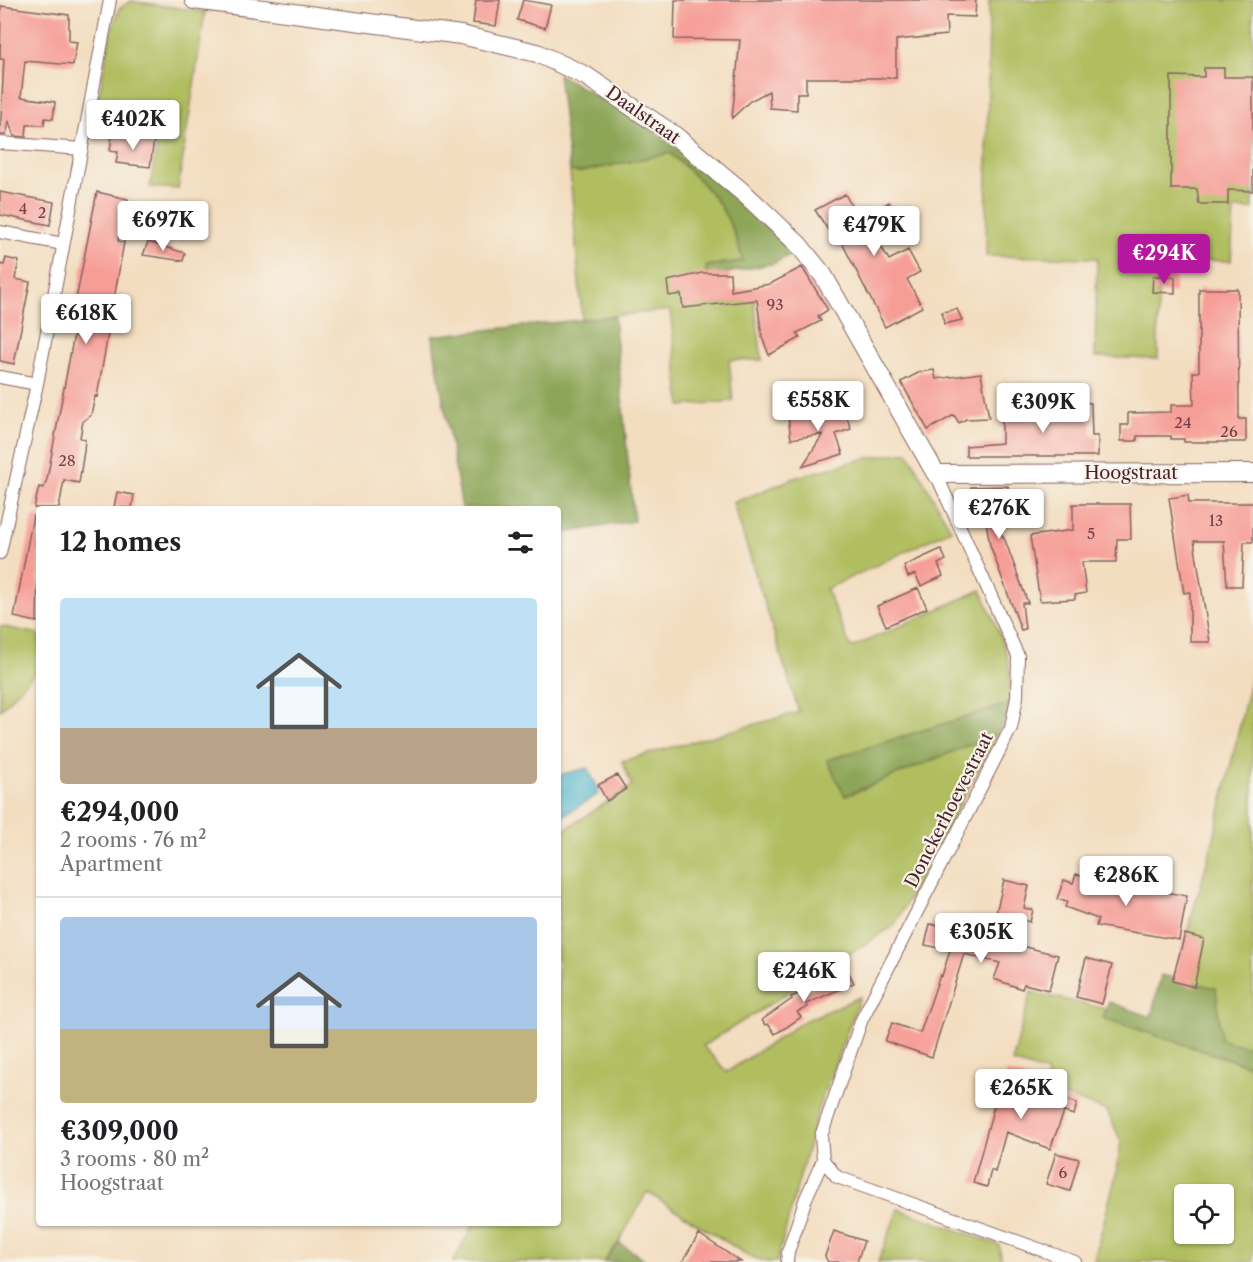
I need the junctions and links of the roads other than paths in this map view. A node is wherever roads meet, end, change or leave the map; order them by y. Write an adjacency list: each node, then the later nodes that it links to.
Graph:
1 (110, 0): 4 (street)
2 (194, 0): 10 (street, Daalstraat)
3 (0, 143): 4 (street)
4 (82, 149): 6 (street)
5 (0, 232): 6 (street)
6 (63, 244): 8 (street)
7 (0, 377): 8 (street)
8 (37, 384): 11 (street)
9 (1253, 472): 10 (street, Hoogstraat)
10 (936, 474): 13 (street, Donckerhoevestraat)
11 (5, 514): 12 (street)
12 (0, 554)
13 (823, 1160): 14 (street, Donckerhoevestraat); 15 (street)
14 (787, 1262)
15 (1075, 1262)

